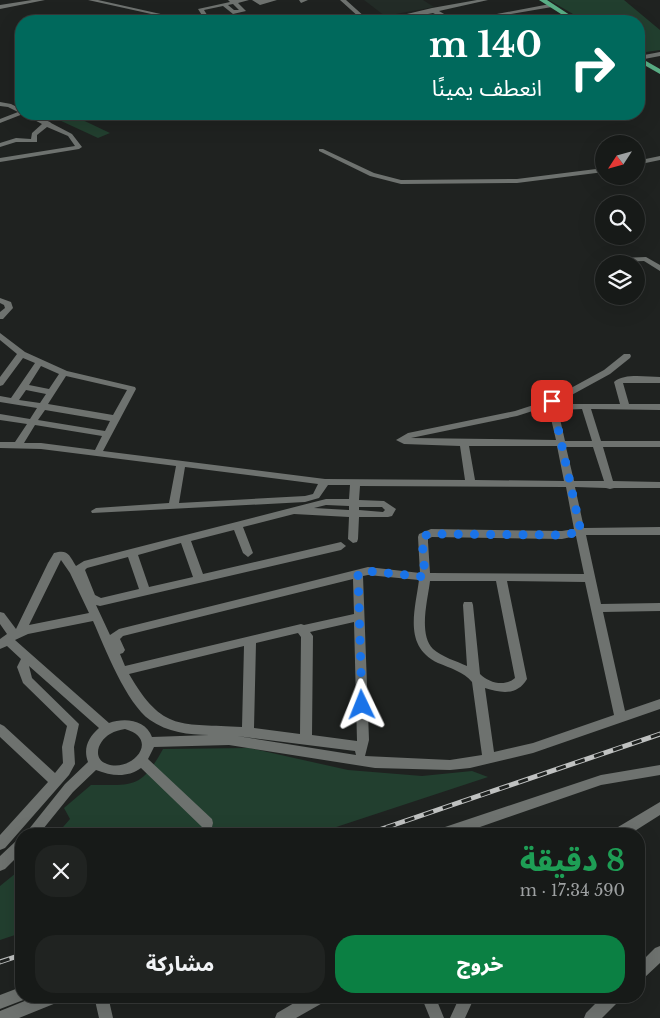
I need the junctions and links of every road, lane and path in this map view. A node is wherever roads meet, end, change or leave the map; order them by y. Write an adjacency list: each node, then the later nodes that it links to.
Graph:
1 (42, 0): 12 (street)
2 (91, 0): 14 (street)
3 (246, 0): 9 (street)
4 (255, 0): 5 (street)
5 (274, 0)
6 (343, 0): 16 (street)
7 (485, 0): 13 (street)
8 (542, 0): 11 (main road)
9 (232, 1): 10 (street); 10 (street)
10 (224, 4): 15 (street)
11 (550, 6): 19 (street); 20 (main road)
12 (0, 7)
13 (432, 10): 17 (street); 18 (street)
14 (161, 15)
15 (205, 15)
16 (361, 15)
17 (411, 15)
18 (442, 15)
19 (498, 15)
20 (565, 15)
21 (660, 54): 22 (street)
22 (645, 57)
23 (645, 62): 24 (main road)
24 (660, 72)
25 (0, 104): 26 (street)
26 (15, 108)
27 (15, 115): 29 (street)
28 (41, 120): 30 (street)
29 (0, 121)
30 (48, 123): 31 (street); 34 (street)
31 (0, 145)
32 (321, 150): 36 (street)
33 (660, 158): 35 (street)
34 (0, 160)
35 (645, 161)
36 (595, 171)
37 (645, 259): 38 (street)
38 (660, 269)
39 (0, 300): 40 (street)
40 (0, 317)
41 (2, 341): 42 (street)
42 (22, 354): 44 (street); 46 (street)
43 (627, 356): 52 (street)
44 (39, 363): 45 (street); 48 (street)
45 (64, 373): 49 (street); 58 (street)
46 (1, 378)
47 (660, 380): 55 (street)
48 (24, 387): 49 (street); 51 (street)
49 (52, 392): 53 (street)
50 (0, 399): 51 (street)
51 (14, 401): 53 (street)
52 (553, 405): 54 (street); 61 (street); 64 (street)
53 (43, 406): 58 (street); 59 (street)
54 (586, 406): 55 (street); 65 (street)
55 (624, 406): 56 (street)
56 (660, 407)
57 (0, 417): 59 (street)
58 (117, 419): 60 (street)
59 (31, 421): 60 (street); 63 (street)
60 (108, 434): 67 (street)
61 (464, 442): 64 (street); 71 (street)
62 (660, 444): 65 (street)
63 (18, 445): 66 (street); 67 (street)
64 (560, 445): 65 (street); 72 (street)
65 (598, 445): 74 (street)
66 (0, 446)
67 (97, 454): 68 (street)
68 (181, 465): 69 (street); 76 (street)
69 (324, 482): 70 (street); 76 (street)
70 (355, 484): 71 (street); 75 (street)
71 (471, 484): 72 (street)
72 (569, 484): 74 (street); 82 (street)
73 (660, 485): 74 (street)
74 (610, 486)
75 (354, 503): 78 (street); 79 (street); 79 (street)
76 (174, 507): 77 (street)
77 (96, 511)
78 (296, 511): 79 (street); 80 (street)
79 (354, 515): 84 (street)
80 (237, 525): 83 (street); 87 (street)
81 (660, 531): 82 (street)
82 (581, 532): 89 (street); 91 (street)
83 (185, 539): 86 (street); 92 (street)
84 (353, 539)
85 (341, 546): 92 (street)
86 (132, 553): 93 (street); 93 (street)
87 (248, 553)
88 (358, 574): 89 (street); 99 (street); 104 (street)
89 (425, 577): 90 (street); 105 (street)
90 (501, 578): 91 (street); 105 (street)
91 (590, 578): 95 (street)
92 (200, 580): 93 (street)
93 (145, 592)
94 (468, 605): 105 (street)
95 (597, 608): 96 (street); 109 (street)
96 (660, 608)
97 (0, 616): 101 (street)
98 (96, 616): 101 (street); 101 (street); 104 (street)
99 (359, 617): 100 (street); 115 (street)
100 (303, 629): 102 (street); 113 (street)
101 (11, 638): 103 (street)
102 (250, 642): 104 (street); 112 (street)
103 (28, 657): 106 (street); 107 (street)
104 (125, 670): 112 (street)
105 (476, 677): 116 (street)
106 (64, 689): 107 (street); 110 (street)
107 (48, 700): 121 (street)
108 (660, 704): 109 (street)
109 (620, 717): 116 (street)
110 (107, 728): 114 (street); 119 (street)
111 (0, 729): 121 (street)
112 (248, 732): 113 (street)
113 (306, 741): 115 (street)
114 (148, 742): 117 (street); 118 (street)
115 (362, 747): 118 (street)
116 (489, 759): 118 (street)
117 (141, 760): 119 (street); 123 (street)
118 (360, 760)
119 (96, 763): 124 (street)
120 (660, 770): 125 (street)
121 (55, 781): 127 (street)
122 (660, 808): 126 (street)
123 (207, 823)
124 (36, 828)
125 (460, 828)
126 (628, 828)
127 (1, 841): 128 (street)
128 (15, 848)
129 (15, 852): 130 (street)
130 (0, 865)
131 (660, 953): 132 (street)
132 (645, 967)
133 (15, 996): 134 (street)
134 (0, 1002)
135 (38, 1003): 141 (street)
136 (103, 1003): 142 (street)
137 (309, 1003): 143 (street)
138 (431, 1003): 144 (street)
139 (464, 1003): 145 (street)
140 (607, 1003): 146 (street)
141 (0, 1018)
142 (106, 1018)
143 (282, 1018)
144 (437, 1018)
145 (457, 1018)
146 (591, 1018)

